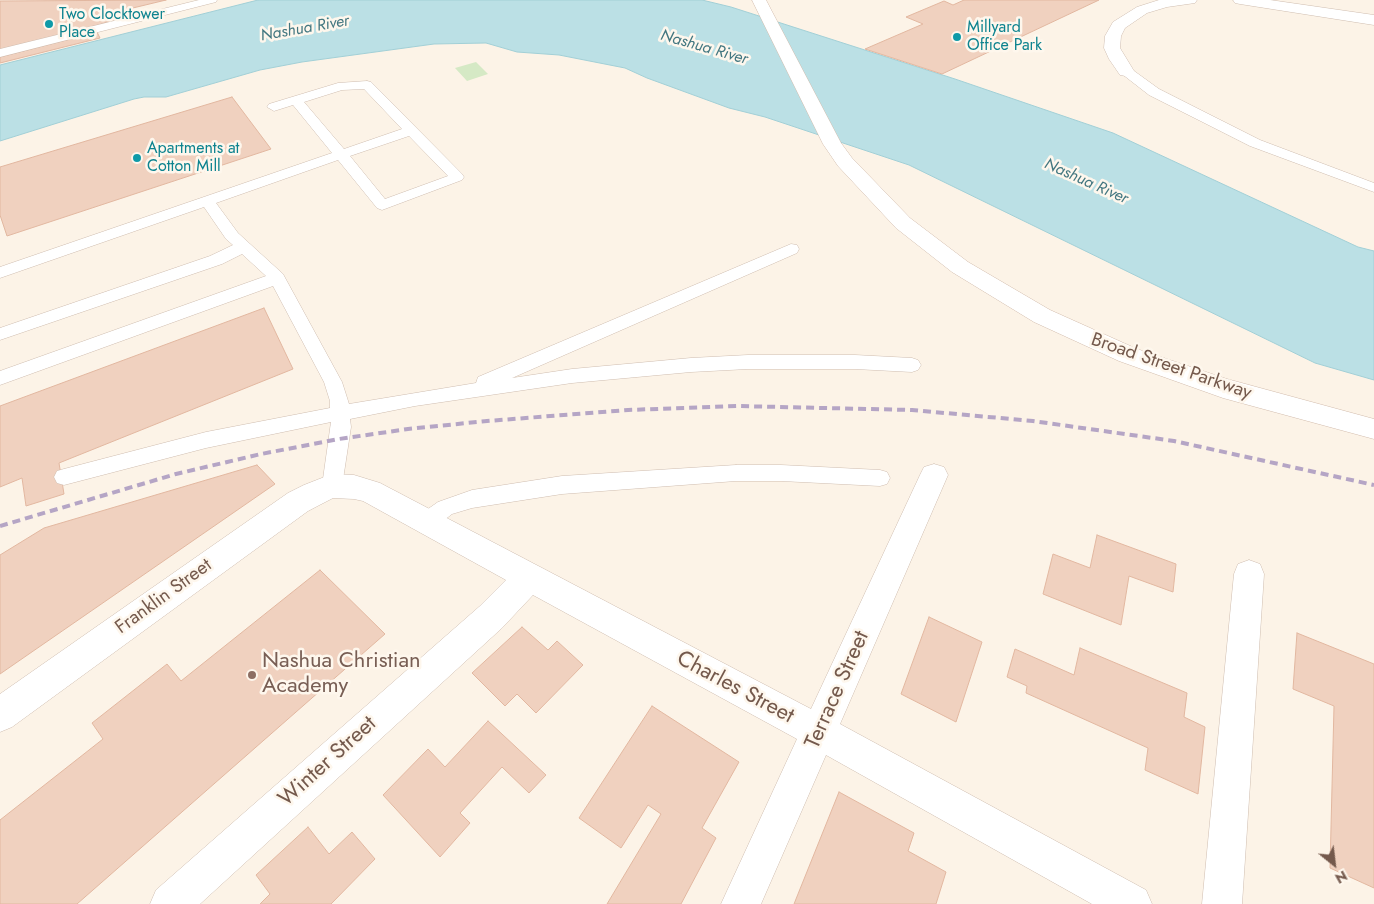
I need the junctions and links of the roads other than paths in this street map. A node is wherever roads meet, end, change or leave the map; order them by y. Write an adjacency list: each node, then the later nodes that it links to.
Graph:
1 (212, 0): 6 (lane)
2 (759, 0): 23 (street, Broad Street Parkway)
3 (1190, 0): 7 (street)
4 (1240, 0): 5 (street)
5 (1374, 20)
6 (0, 53)
7 (1126, 71): 12 (lane)
8 (296, 100): 9 (lane); 10 (lane); 11 (lane)
9 (274, 107)
10 (412, 130): 11 (lane); 11 (lane)
11 (341, 154): 13 (lane)
12 (1374, 188)
13 (207, 201): 14 (lane); 16 (lane)
14 (243, 247): 17 (lane); 18 (lane)
15 (791, 249): 21 (lane)
16 (0, 273)
17 (277, 278): 20 (lane); 22 (lane)
18 (0, 334)
19 (912, 365): 21 (lane)
20 (0, 378)
21 (462, 392): 22 (lane)
22 (341, 413): 25 (lane); 27 (lane)
23 (1374, 429)
24 (934, 475): 32 (street, Terrace Street)
25 (64, 477)
26 (880, 478): 28 (lane)
27 (332, 486): 28 (street, Charles Street); 31 (street, Franklin Street)
28 (426, 522): 30 (street, Charles Street)
29 (1249, 574): 36 (street)
30 (529, 578): 32 (street, Charles Street); 33 (street, Winter Street)
31 (0, 715)
32 (818, 732): 34 (street, Terrace Street); 35 (street, Charles Street)
33 (170, 904)
34 (741, 904)
35 (1132, 904)
36 (1222, 904)

